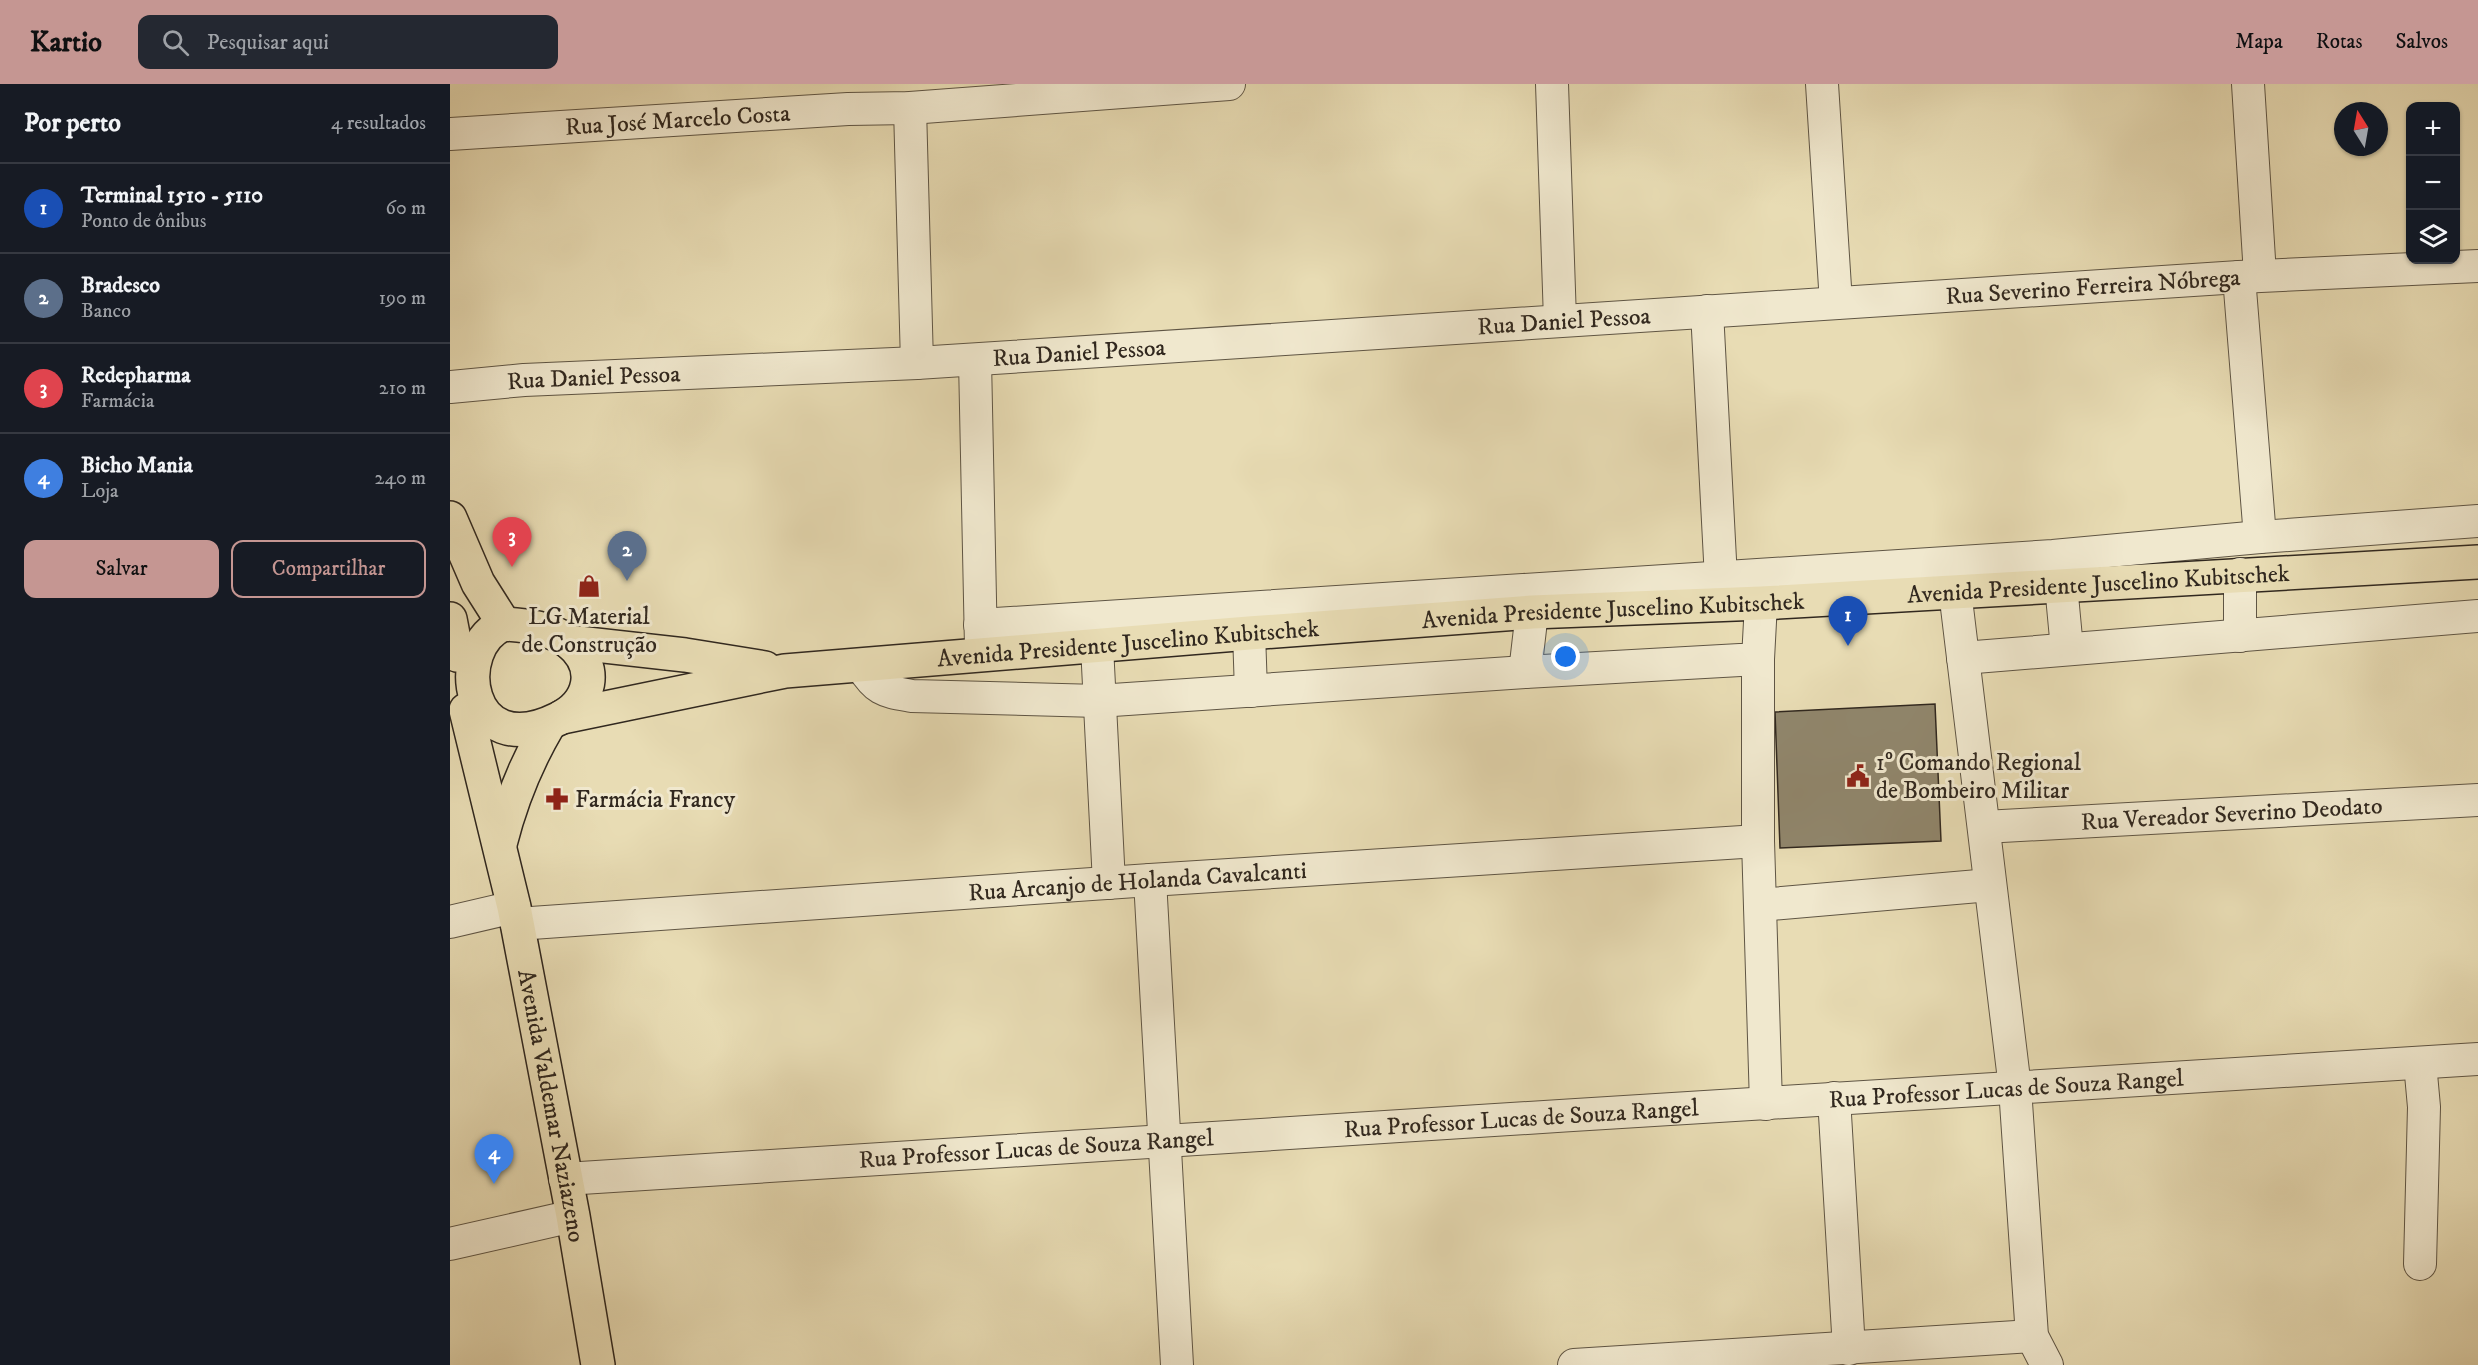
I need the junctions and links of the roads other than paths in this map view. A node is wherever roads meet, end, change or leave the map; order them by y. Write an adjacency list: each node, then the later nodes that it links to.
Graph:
1 (1229, 84): 6 (street, Rua José Marcelo Costa)
2 (1552, 84): 12 (street)
3 (1822, 84): 10 (street)
4 (2248, 84): 9 (street)
5 (848, 96): 6 (street, Rua José Marcelo Costa); 7 (street, Rua José Marcelo Costa)
6 (910, 108): 14 (street)
7 (450, 134)
8 (2478, 266): 9 (street, Rua Severino Ferreira Nóbrega)
9 (2250, 276): 10 (street, Rua Severino Ferreira Nóbrega); 19 (street)
10 (1836, 303): 11 (street, Rua Severino Ferreira Nóbrega)
11 (1707, 311): 12 (street, Rua Daniel Pessoa); 24 (street)
12 (1560, 320): 13 (street, Rua Daniel Pessoa)
13 (975, 360): 14 (street, Rua Daniel Pessoa); 34 (street)
14 (917, 363): 15 (street, Rua Daniel Pessoa)
15 (450, 387)
16 (450, 518): 30 (main road)
17 (2478, 521): 18 (street)
18 (2322, 532): 19 (street); 22 (street)
19 (2260, 537): 21 (street)
20 (2478, 562): 22 (main road, Avenida Presidente Juscelino Kubitschek)
21 (2057, 570): 23 (main road, Avenida Presidente Juscelino Kubitschek); 24 (street); 25 (main road, Avenida Presidente Juscelino Kubitschek); 37 (street)
22 (2323, 570): 23 (main road, Avenida Presidente Juscelino Kubitschek)
23 (2240, 574): 33 (street)
24 (1722, 591): 26 (main road, Avenida Presidente Juscelino Kubitschek); 27 (street); 28 (main road, Avenida Presidente Juscelino Kubitschek)
25 (1955, 591): 26 (main road, Avenida Presidente Juscelino Kubitschek); 38 (street)
26 (1761, 603): 39 (street)
27 (1467, 604): 28 (main road, Avenida Presidente Juscelino Kubitschek); 31 (main road, Avenida Presidente Juscelino Kubitschek); 34 (street)
28 (1532, 612): 42 (street)
29 (2478, 615): 33 (street)
30 (504, 624): 32 (main road); 35 (main road)
31 (1249, 633): 36 (main road, Avenida Presidente Juscelino Kubitschek); 43 (street)
32 (452, 634): 45 (main road)
33 (2240, 636): 37 (street)
34 (980, 640): 36 (main road, Avenida Presidente Juscelino Kubitschek); 40 (main road, Avenida Presidente Juscelino Kubitschek)
35 (569, 642): 41 (main road, Avenida Presidente Juscelino Kubitschek); 46 (main road)
36 (1097, 646): 44 (street)
37 (2067, 649): 38 (street)
38 (1963, 658): 48 (street)
39 (1758, 659): 42 (street); 49 (street)
40 (861, 665): 41 (main road, Avenida Presidente Juscelino Kubitschek); 44 (street)
41 (785, 671): 46 (main road, Avenida Presidente Juscelino Kubitschek)
42 (1525, 672): 43 (street)
43 (1251, 691): 44 (street)
44 (1098, 701): 52 (street)
45 (465, 710): 46 (main road); 50 (main road, Avenida Valdemar Naziazeno)
46 (555, 721): 50 (main road, Avenida Valdemar Naziazeno)
47 (2478, 800): 48 (street, Rua Vereador Severino Deodato)
48 (1984, 826): 53 (street)
49 (1758, 841): 51 (street, Rua Arcanjo de Holanda Cavalcanti); 54 (street)
50 (500, 846): 55 (main road, Avenida Valdemar Naziazeno)
51 (1150, 880): 52 (street, Rua Arcanjo de Holanda Cavalcanti); 62 (street)
52 (1109, 883): 55 (street, Rua Arcanjo de Holanda Cavalcanti)
53 (1990, 885): 54 (street); 59 (street)
54 (1760, 905): 61 (street)
55 (515, 916): 56 (street, Rua Arcanjo de Holanda Cavalcanti); 63 (main road, Avenida Valdemar Naziazeno)
56 (450, 921)
57 (2478, 1059): 58 (street, Rua Professor Lucas de Souza Rangel)
58 (2420, 1063): 59 (street, Rua Professor Lucas de Souza Rangel); 66 (street)
59 (2015, 1088): 60 (street, Rua Professor Lucas de Souza Rangel); 67 (street)
60 (1834, 1098): 61 (street, Rua Professor Lucas de Souza Rangel); 68 (street)
61 (1766, 1104): 62 (street, Rua Professor Lucas de Souza Rangel)
62 (1164, 1139): 63 (street, Rua Professor Lucas de Souza Rangel); 71 (street)
63 (565, 1179): 64 (main road, Avenida Valdemar Naziazeno)
64 (573, 1216): 65 (street); 70 (main road, Avenida Valdemar Naziazeno)
65 (450, 1244)
66 (2420, 1264)
67 (2032, 1336): 68 (street); 73 (street)
68 (1849, 1349): 69 (street)
69 (1778, 1358): 72 (street)
70 (598, 1365)
71 (1178, 1365)
72 (1574, 1365)
73 (2047, 1365)

